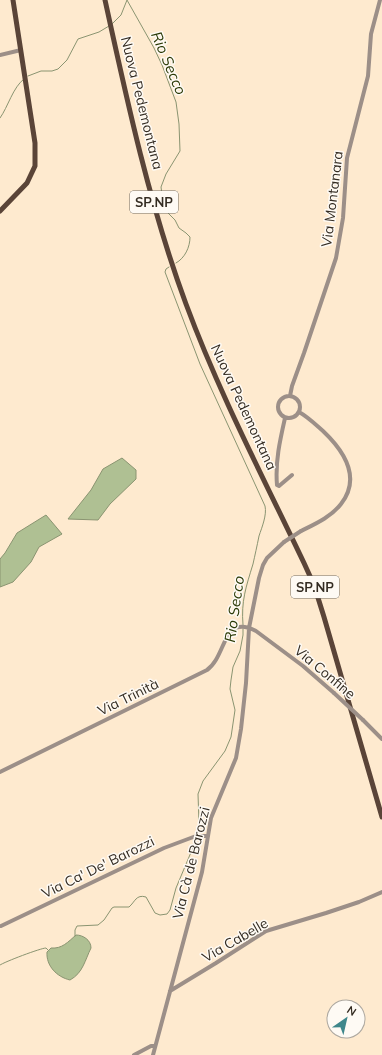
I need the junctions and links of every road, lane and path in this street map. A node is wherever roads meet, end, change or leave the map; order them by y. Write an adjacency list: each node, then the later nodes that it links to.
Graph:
1 (13, 0): 4 (main road)
2 (105, 0): 14 (main road, Nuova Pedemontana / SP.NP)
3 (380, 0): 7 (street, Via Montanara)
4 (21, 50): 5 (street); 6 (main road)
5 (0, 54)
6 (0, 211)
7 (290, 396): 8 (street); 9 (street)
8 (299, 412): 9 (street); 11 (street, bridge)
9 (285, 418): 10 (street)
10 (292, 475)
11 (248, 627): 12 (street, Via Confine, bridge); 13 (street, Via Trinità); 15 (street, Via Cà de Barozzi)
12 (382, 739)
13 (0, 772)
14 (382, 817)
15 (208, 836): 17 (street, Via Ca' De' Barozzi); 18 (street, Via Cà de Barozzi)
16 (382, 892): 18 (street, Via Cabelle)
17 (1, 926)
18 (170, 991): 19 (street, Via Cà de Barozzi)
19 (154, 1046): 20 (street); 21 (street, Via Cà de Barozzi)
20 (134, 1055)
21 (153, 1055)

